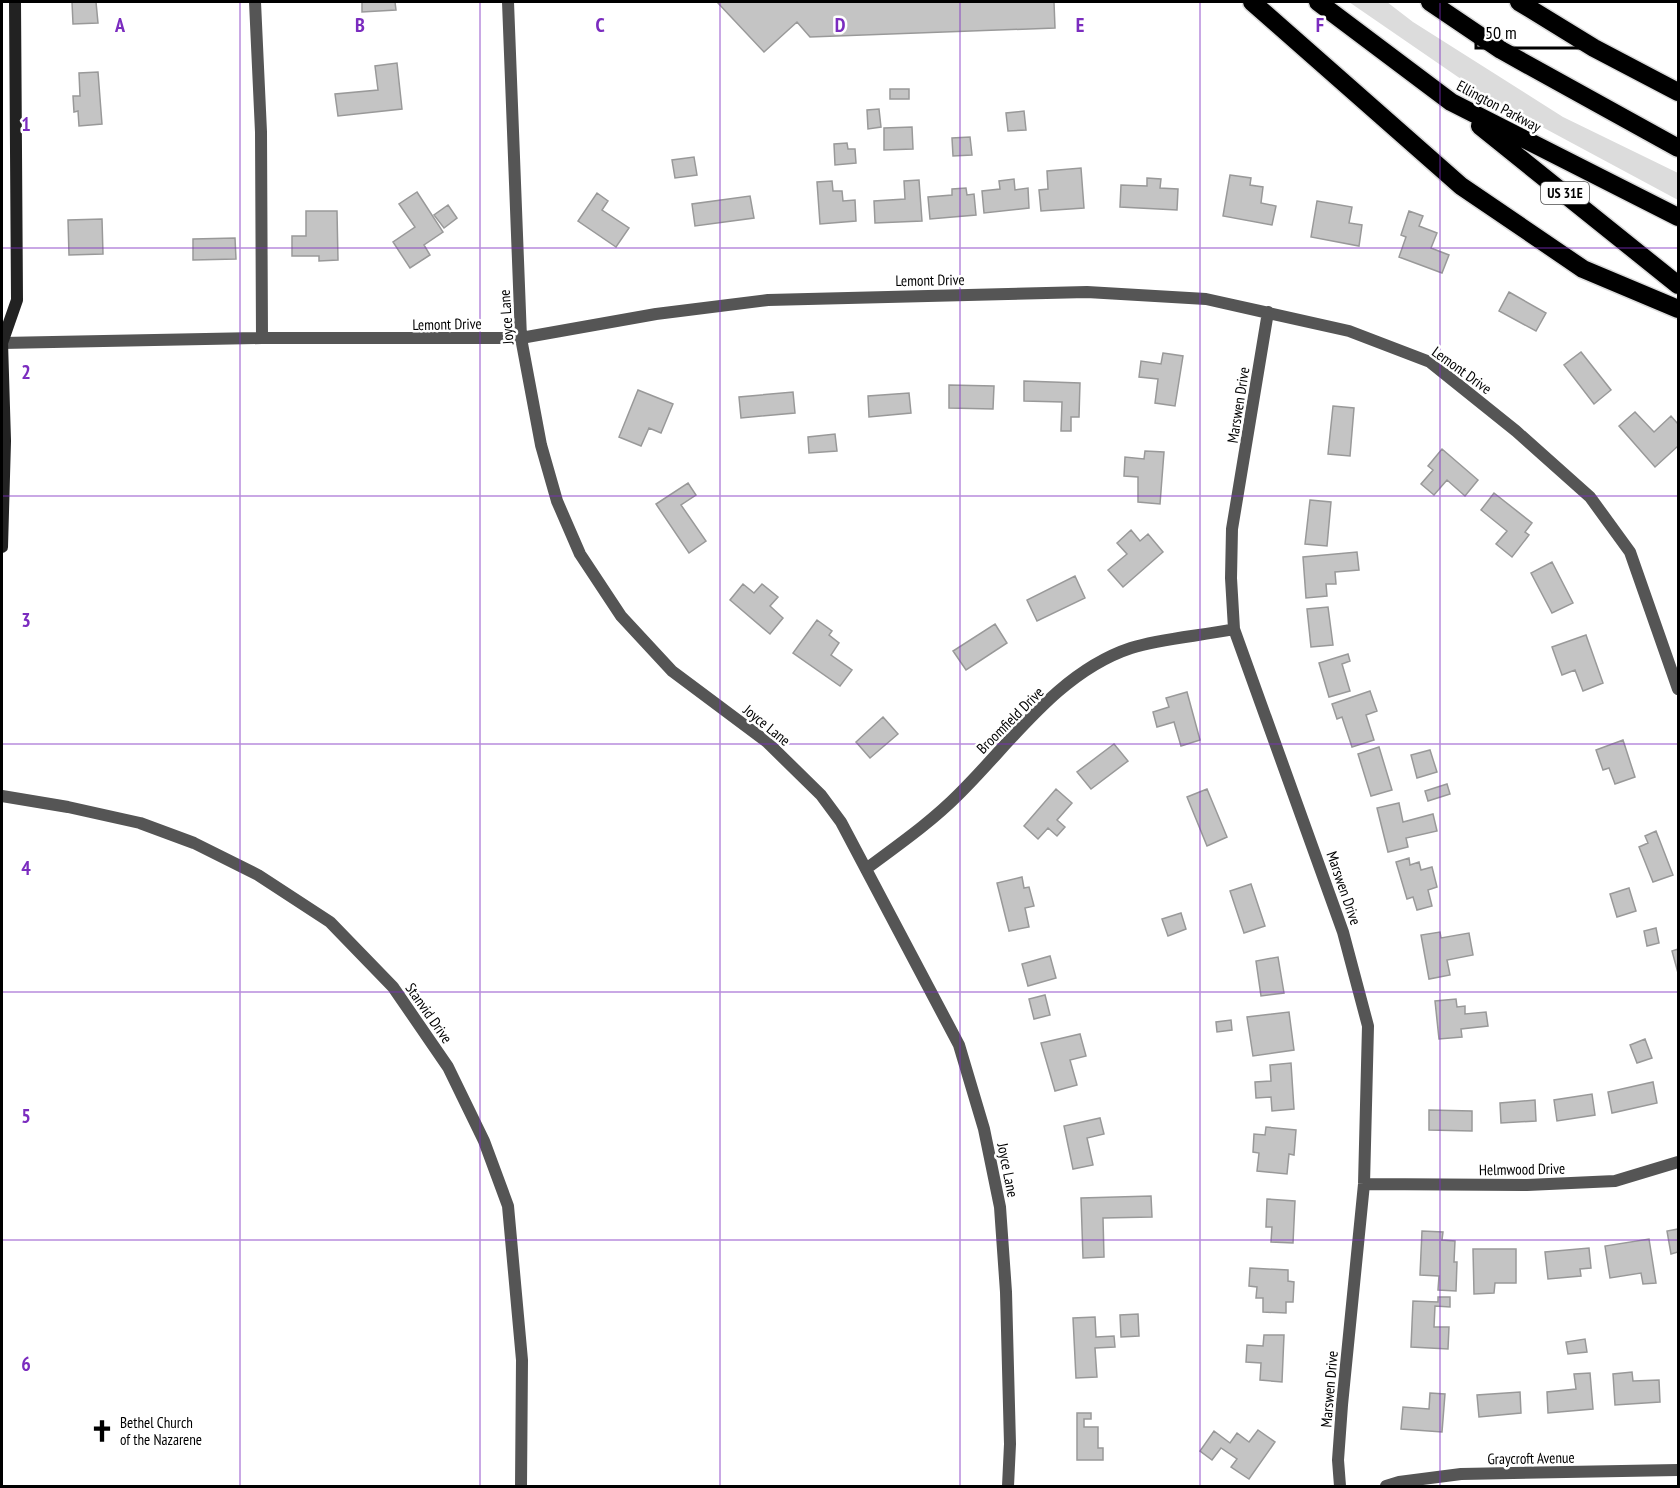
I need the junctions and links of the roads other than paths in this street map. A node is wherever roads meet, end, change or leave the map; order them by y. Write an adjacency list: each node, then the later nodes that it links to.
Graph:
1 (15, 2): 19 (main road)
2 (255, 2): 17 (street)
3 (508, 2): 18 (street, Joyce Lane)
4 (1252, 2): 15 (highway)
5 (1318, 2): 9 (highway, Ellington Parkway / US 31E)
6 (1430, 2): 10 (highway)
7 (1519, 2): 8 (highway)
8 (1678, 92)
9 (1451, 102): 13 (highway, Ellington Parkway); 14 (highway, US 31E)
10 (1617, 114): 11 (highway); 12 (highway)
11 (1678, 133)
12 (1678, 148)
13 (1678, 217)
14 (1678, 285)
15 (1678, 309)
16 (1268, 312): 18 (street, Lemont Drive); 21 (street, Marswen Drive); 22 (street, Lemont Drive)
17 (262, 338): 18 (street, Lemont Drive); 19 (street, Lemont Drive)
18 (521, 338): 24 (street, Joyce Lane)
19 (2, 343): 20 (main road)
20 (2, 547)
21 (1234, 629): 24 (street, Broomfield Drive); 26 (street, Marswen Drive)
22 (1678, 688)
23 (2, 796): 28 (street, Stanvid Drive)
24 (866, 869): 29 (street, Joyce Lane)
25 (1678, 1162): 26 (street, Helmwood Drive)
26 (1364, 1184): 30 (street, Marswen Drive)
27 (1678, 1470): 31 (street, Graycroft Avenue)
28 (521, 1486)
29 (1008, 1486)
30 (1340, 1486)
31 (1386, 1486)

